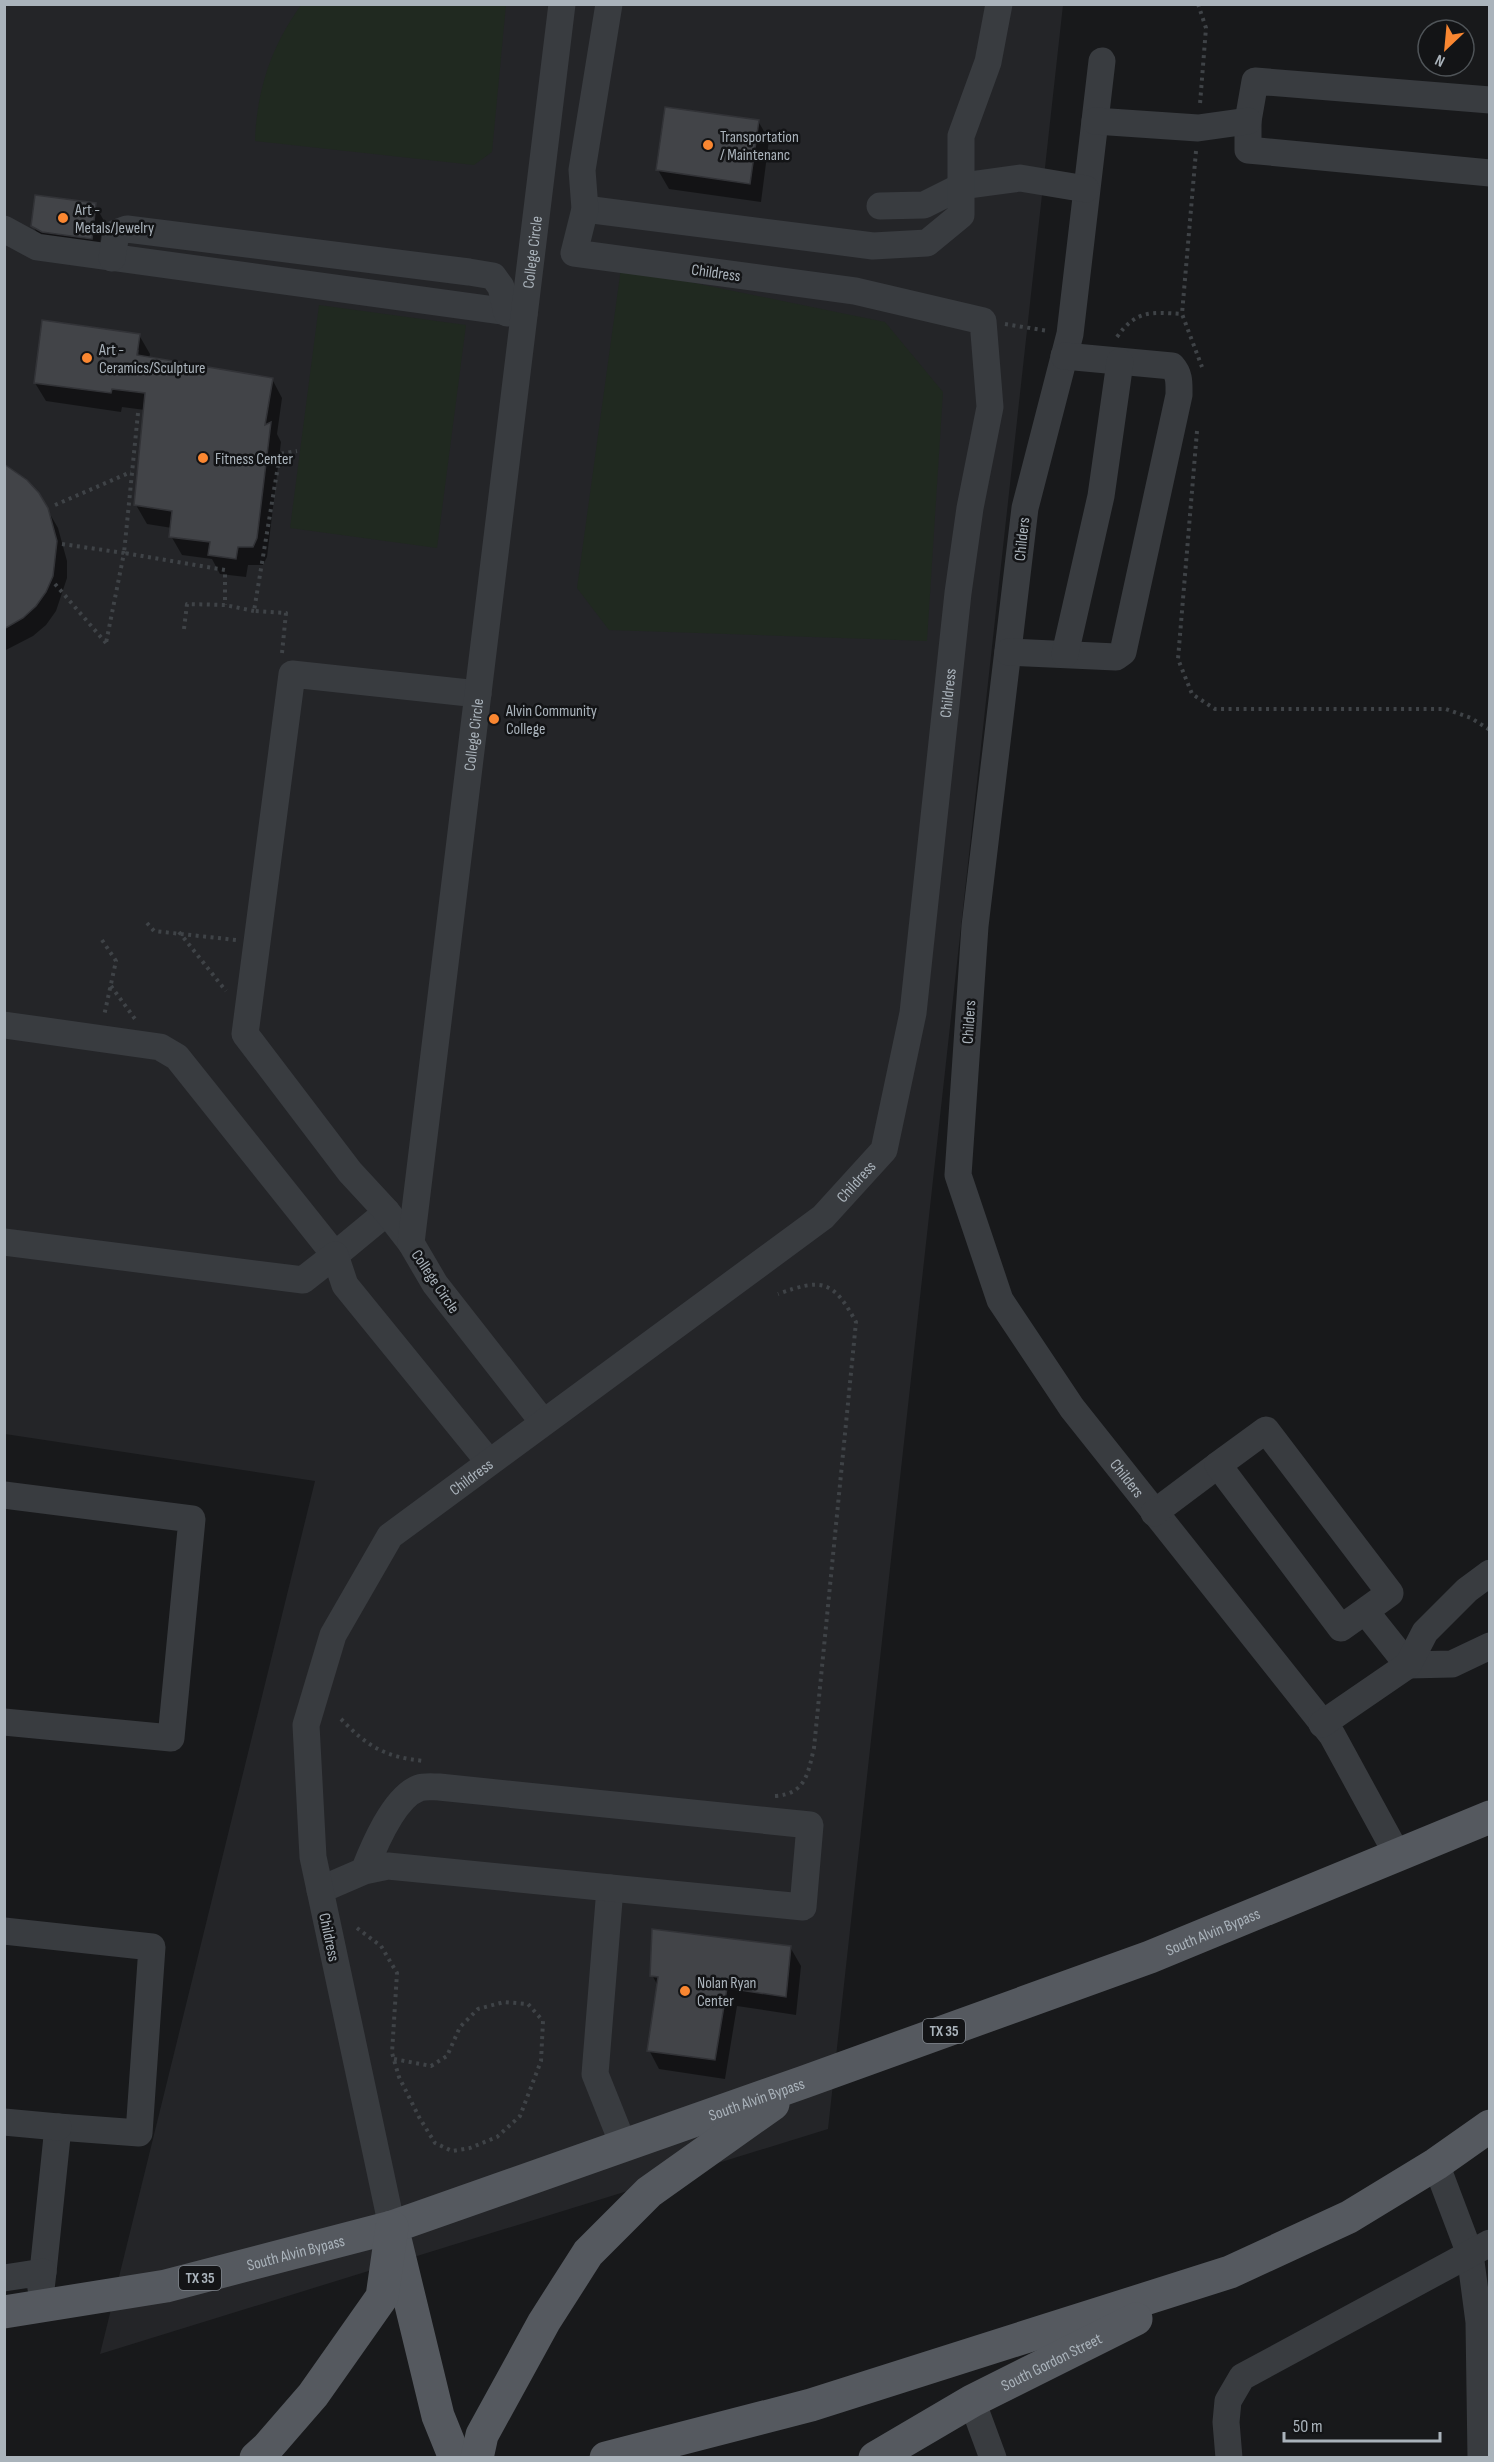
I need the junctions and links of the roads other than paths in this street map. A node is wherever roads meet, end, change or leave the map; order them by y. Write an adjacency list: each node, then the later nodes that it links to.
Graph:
1 (562, 4): 14 (street, College Circle)
2 (609, 4): 12 (street, Childress)
3 (999, 4): 9 (street)
4 (1102, 61): 6 (street, Childers)
5 (1490, 100): 7 (street)
6 (1095, 121): 7 (street); 10 (street, Childers)
7 (1248, 121): 8 (street)
8 (1490, 173)
9 (962, 186): 10 (street); 11 (street); 12 (street)
10 (1086, 189): 15 (street, Childers)
11 (880, 206)
12 (585, 208): 25 (street, Childress)
13 (4, 229): 14 (street)
14 (515, 313): 19 (street, College Circle)
15 (1062, 340): 16 (street); 17 (street, Childers)
16 (1118, 350): 18 (street); 18 (street)
17 (1008, 652): 18 (street); 29 (street, Childers)
18 (1065, 654)
19 (478, 694): 21 (street); 23 (street, College Circle)
20 (4, 1025): 24 (street)
21 (387, 1212): 23 (street); 24 (street)
22 (4, 1242): 24 (street)
23 (411, 1243): 25 (street, College Circle)
24 (335, 1255): 26 (street)
25 (543, 1422): 26 (street, Childress)
26 (489, 1462): 40 (street, Childress)
27 (1218, 1466): 29 (street); 31 (street); 31 (street)
28 (4, 1495): 34 (street)
29 (1154, 1513): 35 (street, Childers)
30 (1490, 1573): 33 (street)
31 (1365, 1611): 33 (street)
32 (1490, 1646): 33 (street)
33 (1407, 1665): 35 (street)
34 (4, 1722)
35 (1322, 1724): 37 (street, Childers)
36 (1490, 1817): 37 (main road, South Alvin Bypass / TX 35)
37 (1398, 1856): 42 (main road, South Alvin Bypass / TX 35)
38 (364, 1871): 39 (street); 39 (street); 40 (street)
39 (610, 1888): 46 (street)
40 (320, 1890): 48 (street, Childress)
41 (4, 1931): 45 (street)
42 (804, 2082): 46 (main road, South Alvin Bypass / TX 35); 58 (main road)
43 (4, 2122): 45 (street)
44 (1490, 2126): 47 (main road)
45 (58, 2127): 50 (street)
46 (623, 2145): 48 (main road, South Alvin Bypass / TX 35)
47 (1436, 2164): 49 (street); 51 (main road)
48 (392, 2227): 53 (main road, South Alvin Bypass / TX 35); 56 (main road); 57 (main road)
49 (1480, 2249): 62 (street); 63 (street)
50 (43, 2272): 52 (street); 53 (street)
51 (1230, 2272): 55 (main road, South Gordon Street); 59 (main road)
52 (4, 2278)
53 (38, 2308): 54 (main road, South Alvin Bypass / TX 35)
54 (4, 2312)
55 (972, 2401): 60 (main road, South Gordon Street); 61 (street)
56 (256, 2457)
57 (455, 2457)
58 (477, 2457)
59 (606, 2457)
60 (875, 2457)
61 (993, 2457)
62 (1229, 2457)
63 (1481, 2457)

